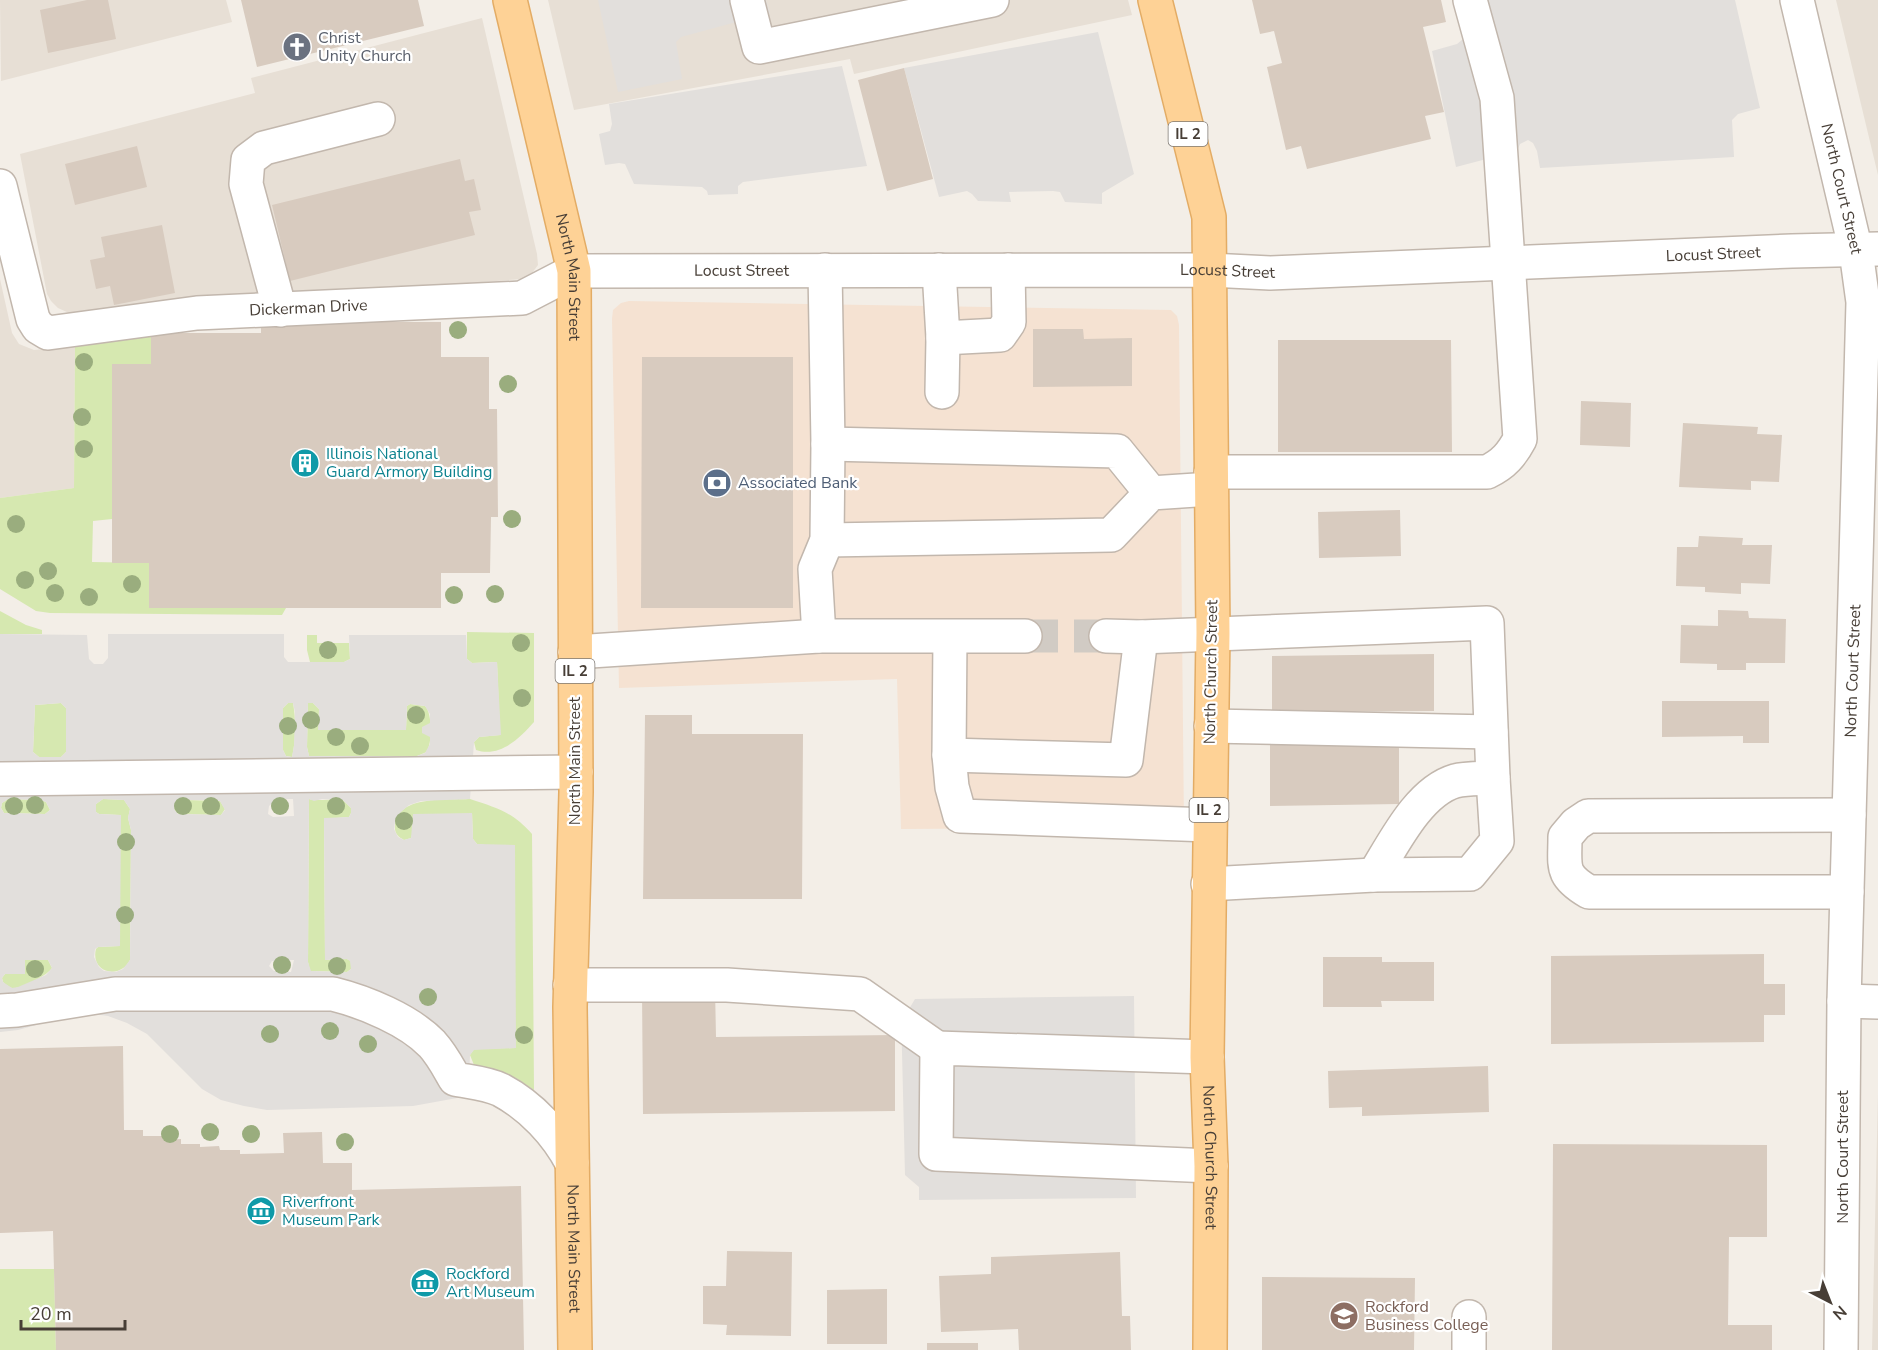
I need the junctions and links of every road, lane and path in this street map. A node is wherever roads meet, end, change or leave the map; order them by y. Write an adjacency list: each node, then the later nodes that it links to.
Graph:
1 (510, 0): 15 (main road, North Main Street / IL 2)
2 (747, 0): 3 (street)
3 (992, 0)
4 (1155, 0): 14 (main road, North Church Street / IL 2)
5 (1797, 0): 9 (street, North Court Street)
6 (1481, 2): 10 (street)
7 (378, 119): 16 (street)
8 (0, 186): 16 (street, Dickerman Drive)
9 (1867, 250): 10 (street, Locust Street); 36 (street, North Court Street)
10 (1509, 263): 14 (street, Locust Street); 20 (street)
11 (825, 270): 12 (street, Locust Street); 15 (street, Locust Street); 19 (street)
12 (939, 270): 13 (street, Locust Street); 17 (street)
13 (1008, 270): 14 (street, Locust Street); 17 (street)
14 (1210, 270): 20 (main road, North Church Street / IL 2)
15 (574, 271): 16 (street, Dickerman Drive); 29 (main road, North Main Street / IL 2)
16 (280, 310)
17 (943, 338): 18 (street)
18 (942, 392)
19 (828, 444): 21 (street); 22 (street)
20 (1211, 480): 21 (street); 23 (main road, North Church Street / IL 2)
21 (1150, 493): 22 (street)
22 (827, 540): 24 (street)
23 (1213, 633): 28 (street); 30 (main road, North Church Street / IL 2); 31 (street)
24 (819, 636): 27 (street); 29 (street)
25 (1025, 636): 27 (street)
26 (1106, 636): 28 (street)
27 (950, 637): 32 (street)
28 (1141, 637): 32 (street)
29 (575, 652): 33 (main road, North Main Street / IL 2)
30 (1211, 726): 31 (street); 37 (main road, North Church Street / IL 2)
31 (1491, 732): 34 (street)
32 (949, 756): 37 (street)
33 (576, 772): 35 (street); 41 (main road, North Main Street / IL 2)
34 (1493, 778): 38 (street); 38 (street)
35 (0, 779)
36 (1849, 816): 40 (street, North Court Street); 40 (street)
37 (1209, 825): 39 (main road, North Church Street / IL 2)
38 (1374, 875): 39 (street)
39 (1208, 884): 46 (main road, North Church Street / IL 2)
40 (1847, 892): 42 (street, North Court Street)
41 (570, 985): 45 (street); 47 (main road, North Main Street / IL 2)
42 (1844, 1001): 43 (street); 53 (street, North Court Street)
43 (1878, 1002)
44 (0, 1011): 47 (street)
45 (937, 1048): 46 (street); 48 (street)
46 (1207, 1057): 48 (main road, North Church Street / IL 2)
47 (572, 1164): 50 (main road, North Main Street / IL 2)
48 (1211, 1166): 51 (main road, North Church Street / IL 2)
49 (1469, 1317): 52 (street)
50 (575, 1350)
51 (1210, 1350)
52 (1469, 1350)
53 (1841, 1350)

